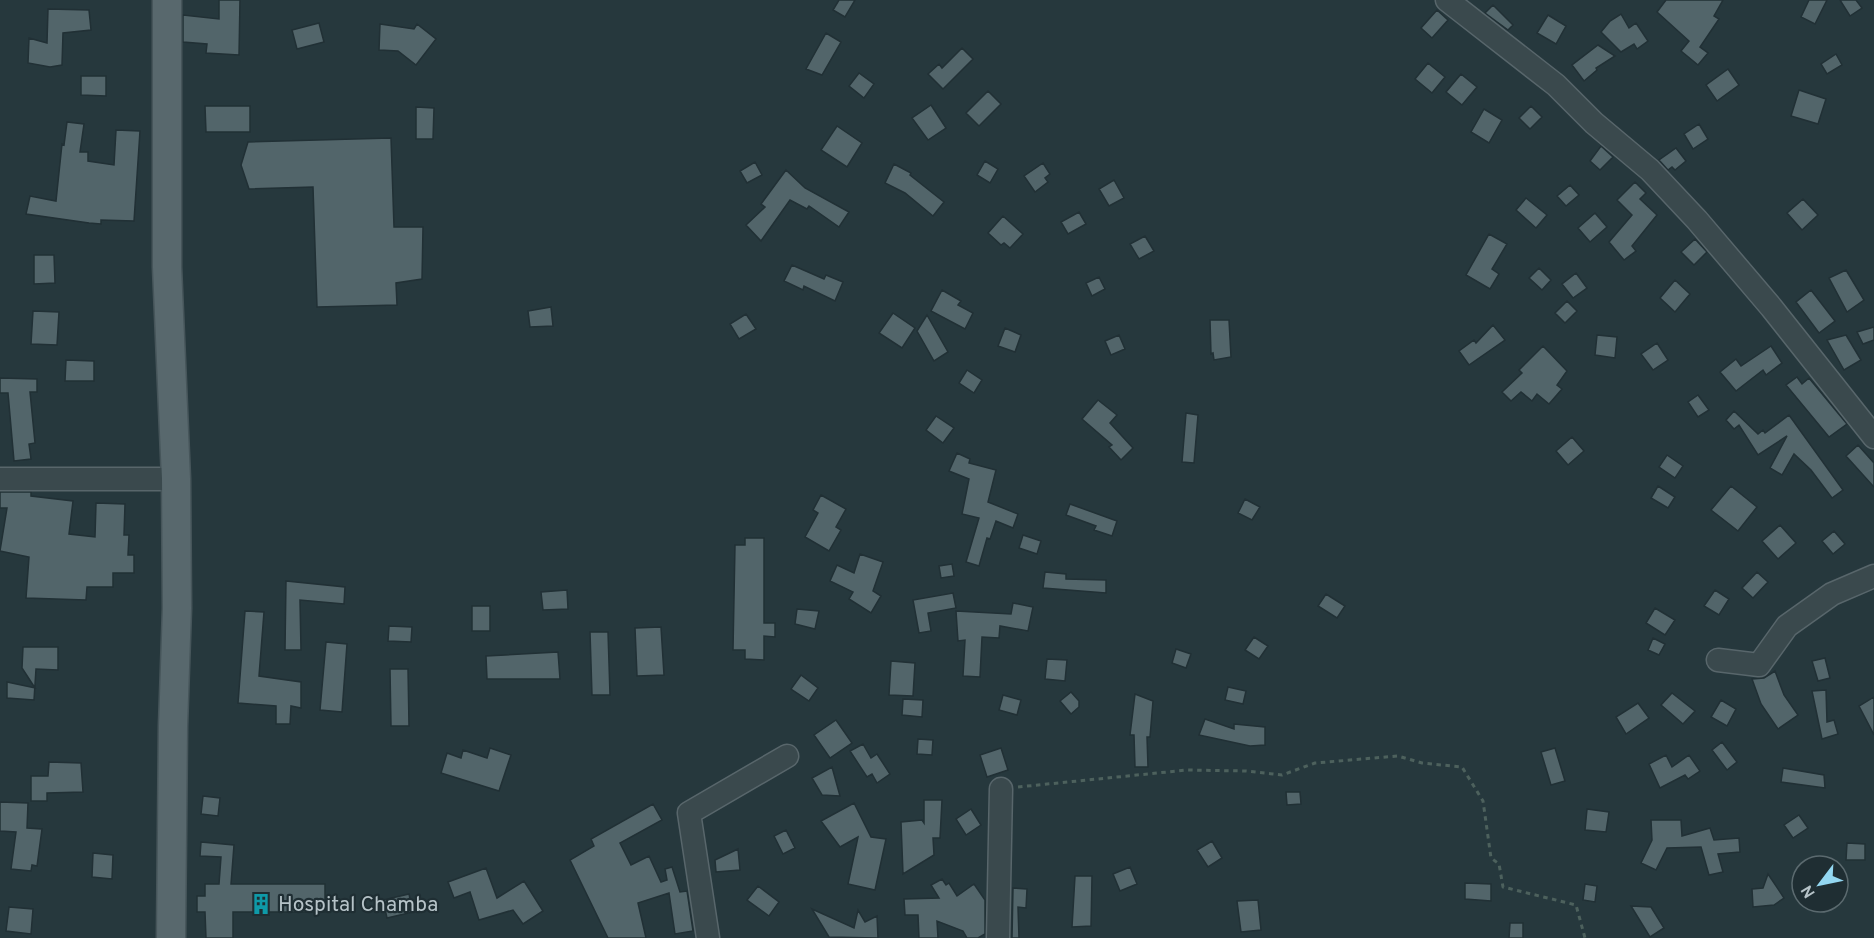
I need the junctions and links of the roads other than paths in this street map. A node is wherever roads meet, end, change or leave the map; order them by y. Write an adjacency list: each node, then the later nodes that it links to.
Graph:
1 (167, 0): 5 (main road)
2 (1447, 0): 3 (street)
3 (1874, 437)
4 (0, 479): 5 (street)
5 (176, 479): 10 (main road)
6 (1874, 576): 7 (street)
7 (1718, 660)
8 (787, 756): 11 (street)
9 (1001, 789): 12 (street)
10 (171, 938)
11 (708, 938)
12 (998, 938)

